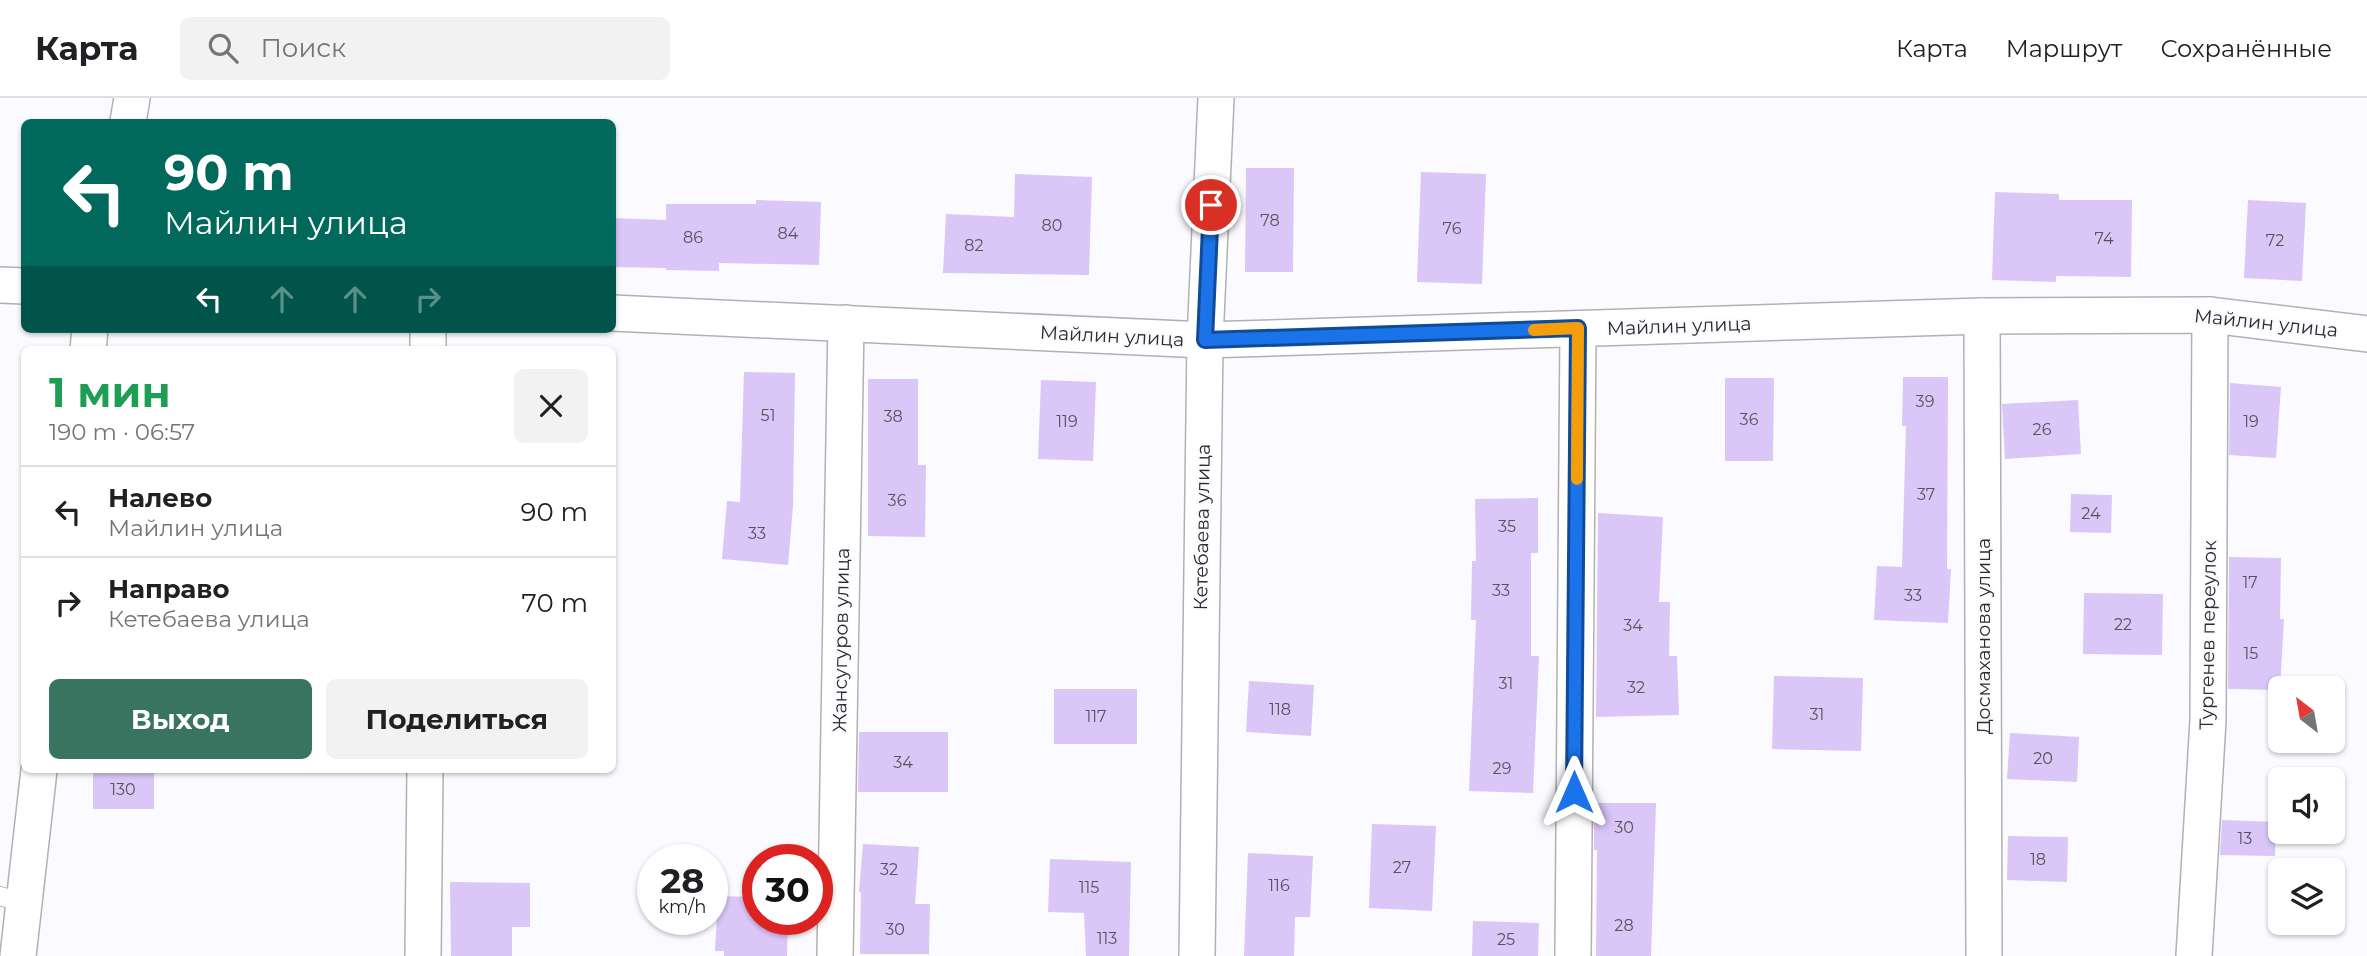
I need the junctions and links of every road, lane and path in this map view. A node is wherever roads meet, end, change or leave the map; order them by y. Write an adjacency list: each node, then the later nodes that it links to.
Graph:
1 (132, 98): 3 (street)
2 (1216, 98): 12 (street, Кетебаева улица)
3 (128, 119)
4 (0, 285): 5 (street)
5 (21, 286)
6 (616, 313): 9 (street, Майлин улица)
7 (2210, 315): 8 (street, Майлин улица); 11 (street, Майлин улица); 22 (street, Тургенев переулок)
8 (1982, 316): 10 (street, Майлин улица); 21 (street, Досмаханова улица)
9 (846, 323): 12 (street, Майлин улица); 18 (street, Жансугуров улица)
10 (1578, 328): 12 (street, Майлин улица); 20 (street)
11 (2367, 334)
12 (1205, 340): 19 (street, Кетебаева улица)
13 (38, 773): 15 (street)
14 (425, 773): 17 (street)
15 (12, 900): 16 (street)
16 (18, 956)
17 (423, 956)
18 (835, 956)
19 (1197, 956)
20 (1573, 956)
21 (1984, 956)
22 (2194, 956)

